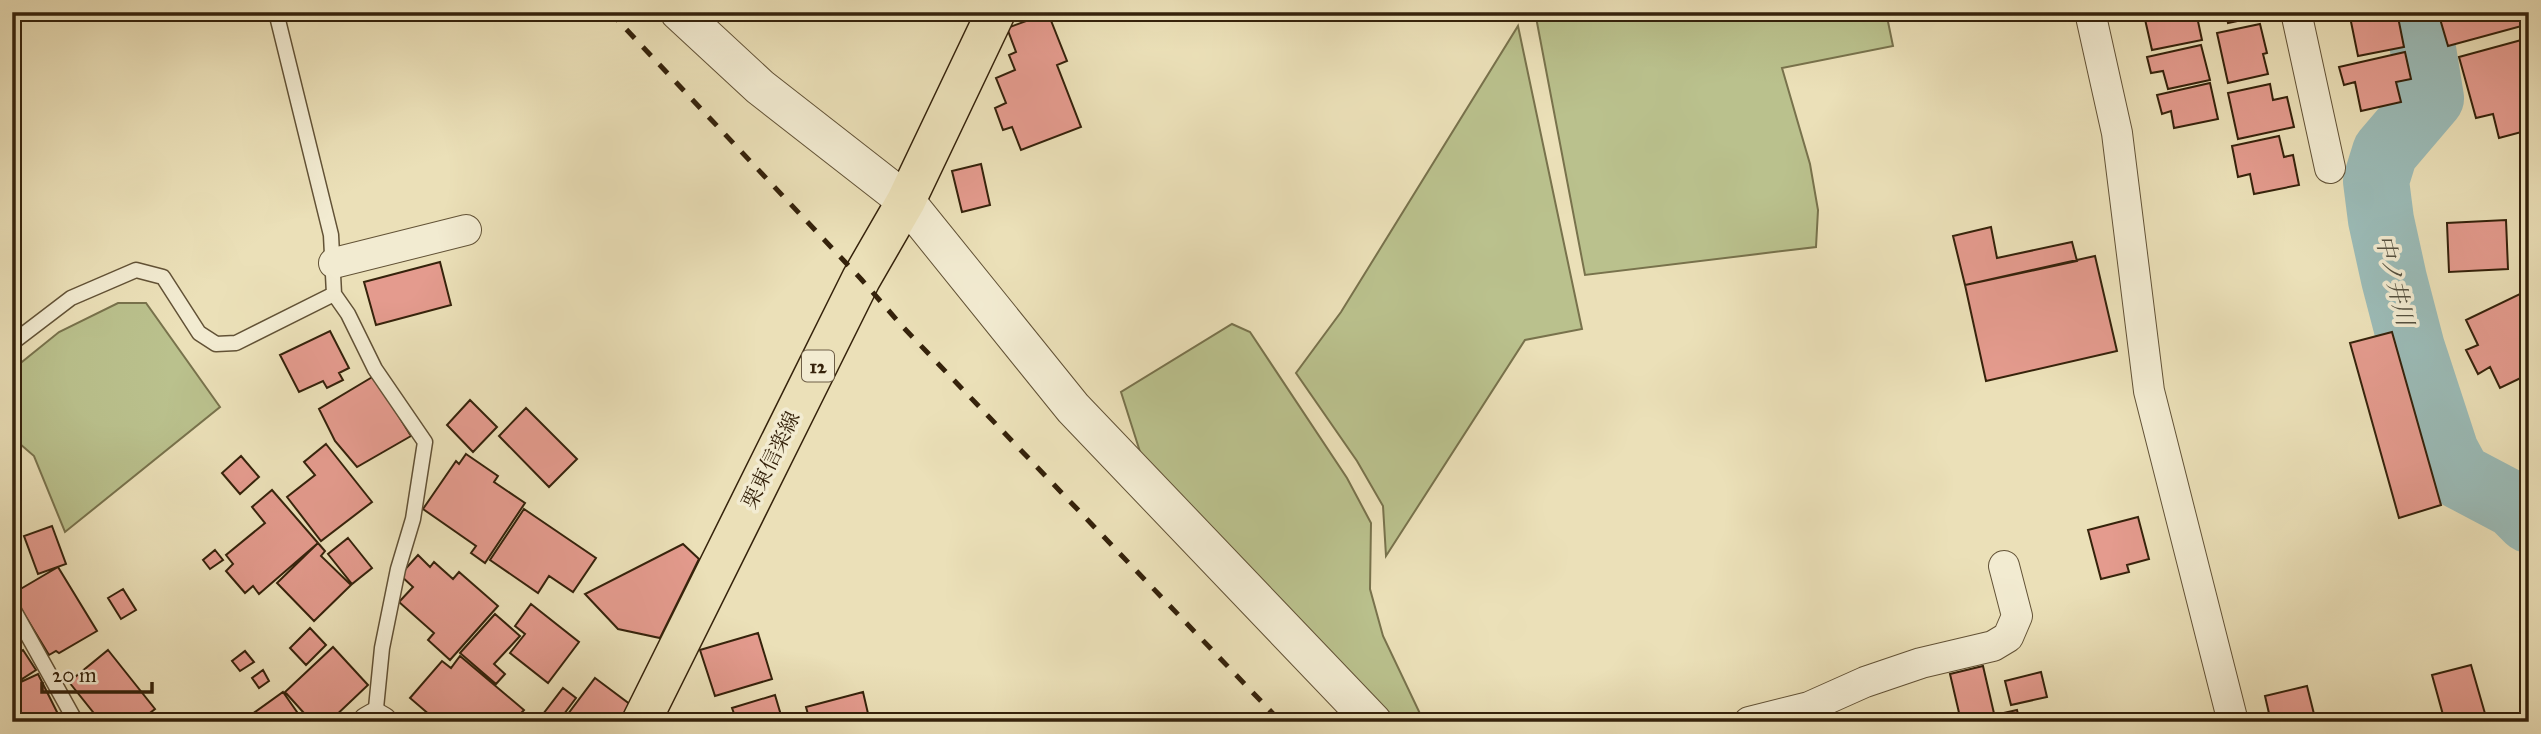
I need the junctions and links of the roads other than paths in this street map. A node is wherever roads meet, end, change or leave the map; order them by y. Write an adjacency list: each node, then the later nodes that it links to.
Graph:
1 (276, 12): 9 (lane)
2 (679, 12): 7 (street)
3 (996, 12): 7 (main road, 栗東信楽線 / 12)
4 (2090, 12): 19 (street)
5 (2296, 12): 6 (street)
6 (2330, 168)
7 (906, 201): 16 (main road, 栗東信楽線 / 12); 17 (street)
8 (466, 230): 9 (street)
9 (334, 264): 10 (lane)
10 (334, 294): 11 (lane); 14 (lane)
11 (12, 343)
12 (2004, 566): 18 (street)
13 (12, 607): 15 (lane)
14 (375, 720)
15 (76, 722)
16 (641, 722)
17 (1373, 722)
18 (1749, 722)
19 (2234, 722)

